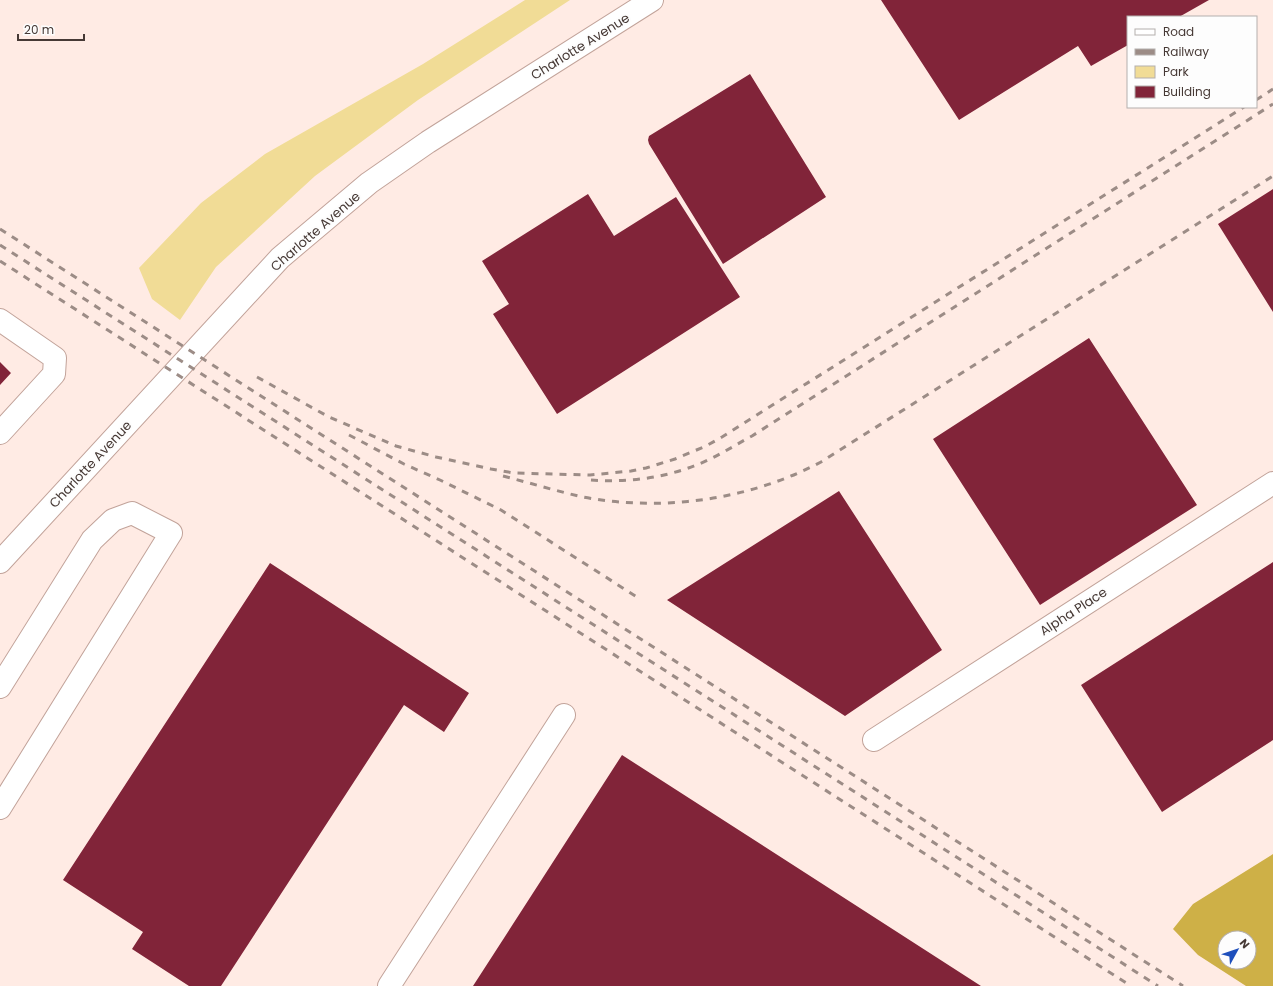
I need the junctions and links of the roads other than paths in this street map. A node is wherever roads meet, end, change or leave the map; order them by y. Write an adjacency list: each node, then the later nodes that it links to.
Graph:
1 (652, 0): 5 (street, Charlotte Avenue)
2 (0, 320): 3 (street)
3 (0, 433)
4 (1273, 483): 8 (street, Alpha Place)
5 (0, 562)
6 (0, 686): 9 (street)
7 (564, 714): 10 (street)
8 (874, 740)
9 (0, 808)
10 (389, 986)

